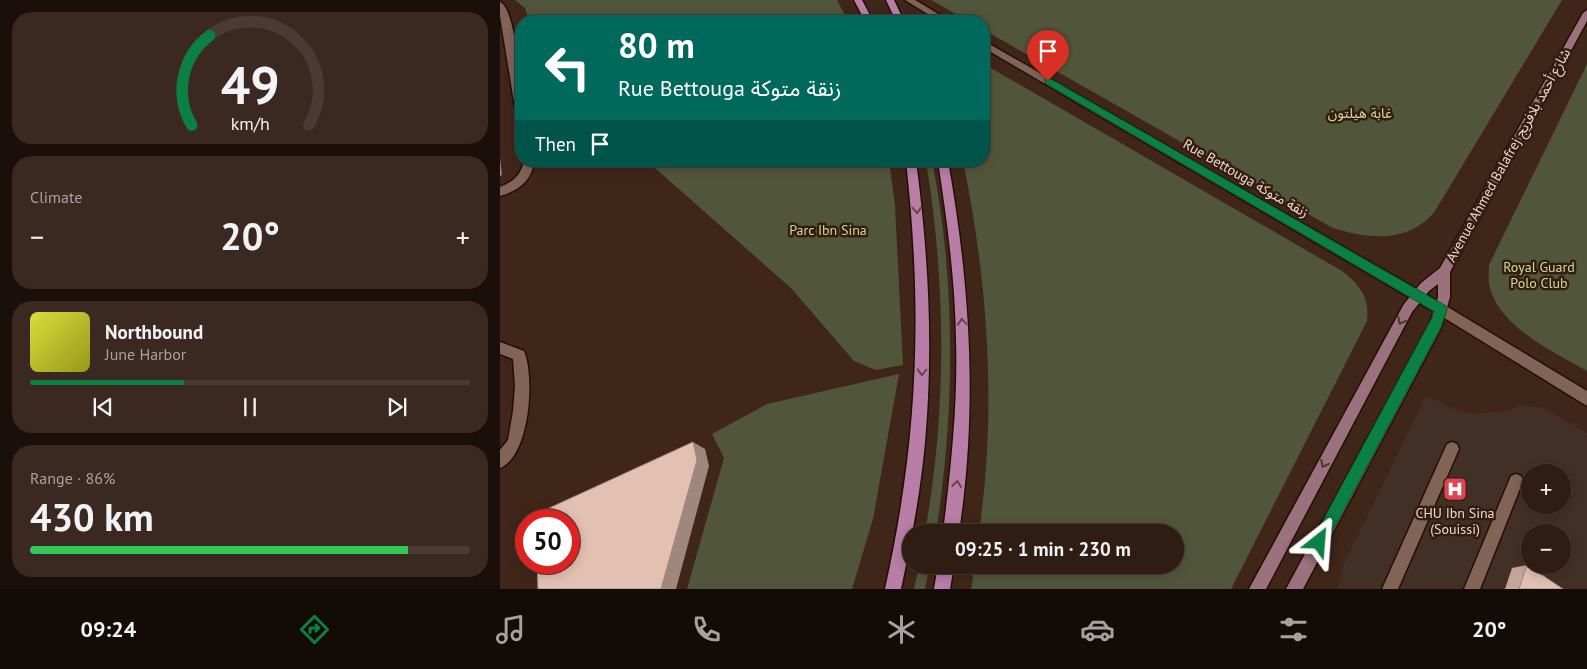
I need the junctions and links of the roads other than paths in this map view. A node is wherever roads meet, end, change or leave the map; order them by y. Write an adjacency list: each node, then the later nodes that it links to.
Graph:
1 (858, 0): 6 (main road)
2 (890, 0): 7 (main road)
3 (909, 0): 8 (street)
4 (500, 5): 10 (street)
5 (1587, 13): 15 (main road, Avenue Ahmed Balafrej شارع أحمد بلافريج)
6 (866, 15)
7 (897, 15)
8 (935, 15)
9 (990, 47): 16 (street, Rue Bettouga زنقة متوكة)
10 (515, 76)
11 (527, 167): 14 (street)
12 (911, 167): 25 (main road, one-way to 25)
13 (944, 167): 23 (main road, one-way to 13)
14 (500, 192)
15 (1444, 272): 16 (main road, Avenue Ahmed Balafrej شارع أحمد بلافريج); 17 (main road, Avenue Ahmed Balafrej شارع أحمد بلافريج)
16 (1417, 296): 17 (street, Rue Bettouga زنقة متوكة); 27 (main road, Avenue Ahmed Balafrej شارع أحمد بلافريج, one-way to 27)
17 (1442, 310): 19 (street, Rue Bettouga زنقة متوكة); 28 (main road, Avenue Ahmed Balafrej شارع أحمد بلافريج)
18 (500, 348): 21 (street)
19 (1587, 399)
20 (1452, 449): 29 (street)
21 (500, 461)
22 (1516, 481): 30 (street)
23 (952, 524)
24 (944, 574): 26 (main road)
25 (893, 589)
26 (942, 589)
27 (1257, 589)
28 (1294, 589)
29 (1390, 589)
30 (1472, 589)

